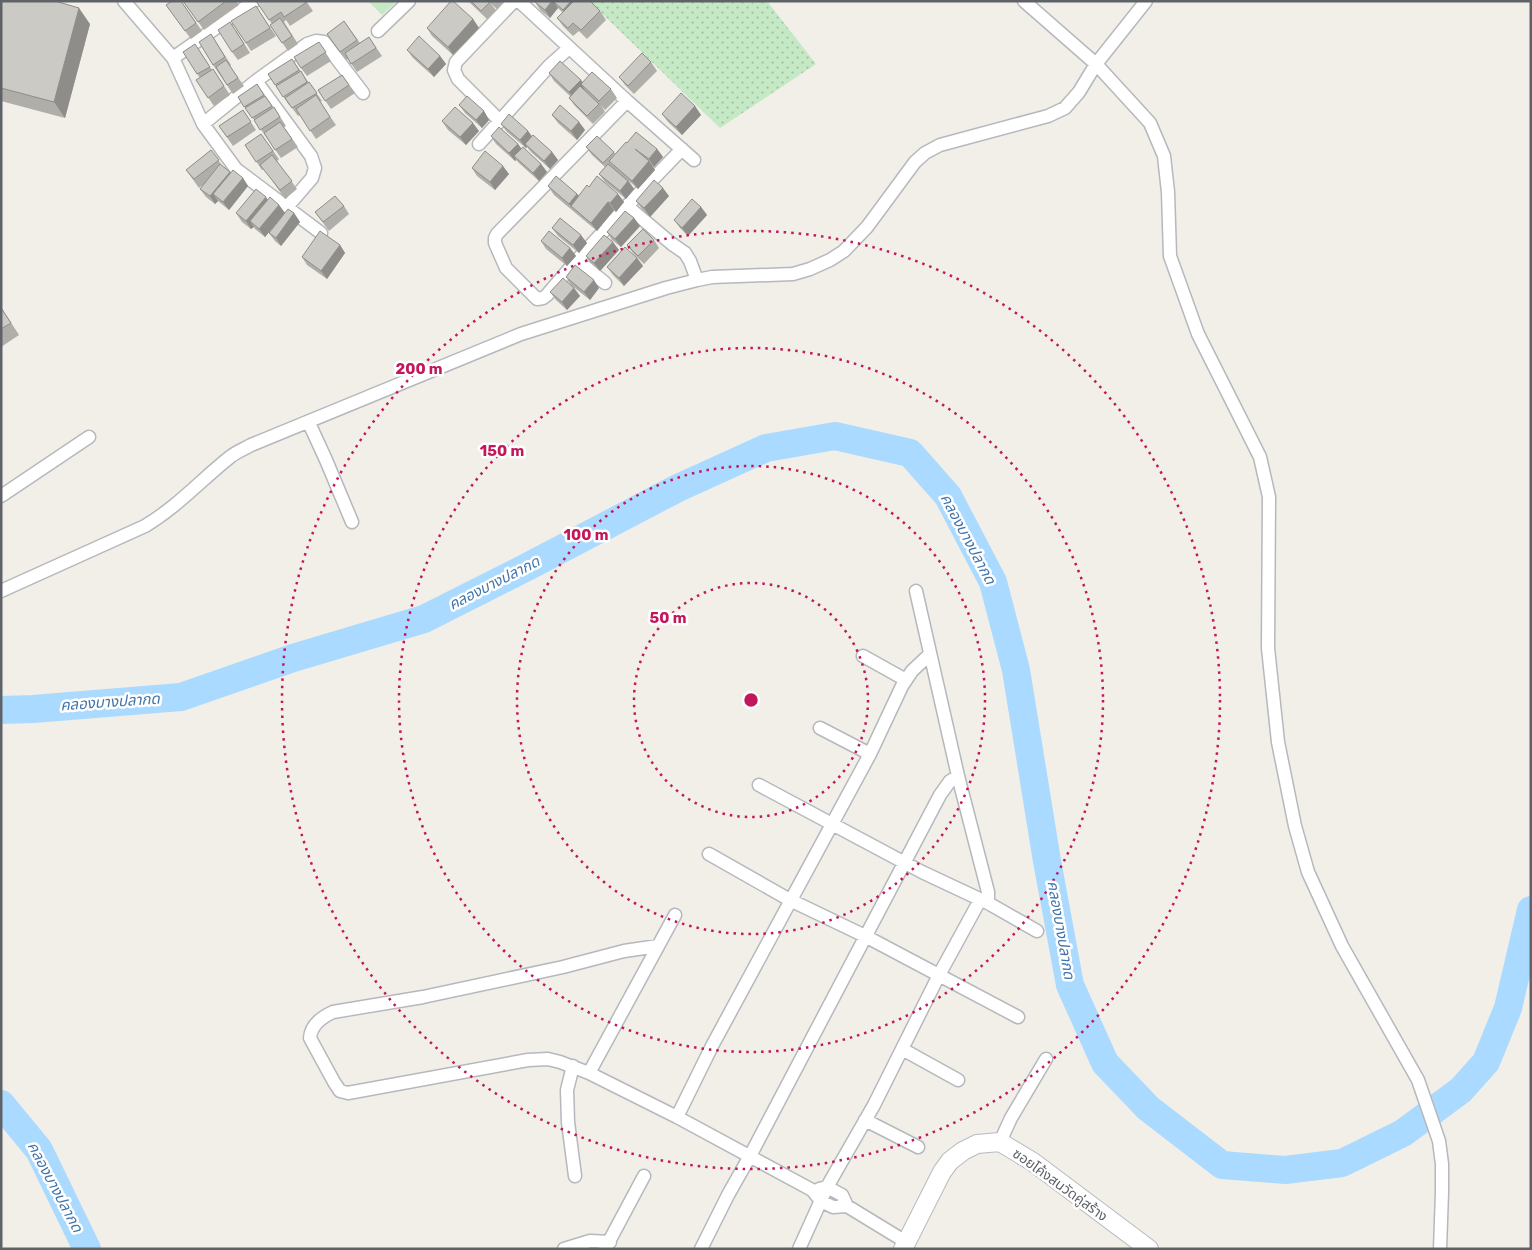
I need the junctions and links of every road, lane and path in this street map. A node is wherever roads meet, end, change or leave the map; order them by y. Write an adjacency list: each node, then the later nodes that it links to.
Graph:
1 (124, 1): 10 (street)
2 (409, 1): 8 (street)
3 (514, 1): 15 (street)
4 (519, 1): 9 (street)
5 (1024, 1): 11 (street)
6 (1146, 1): 11 (street)
7 (245, 4): 10 (street)
8 (378, 31)
9 (569, 48): 14 (street); 15 (street)
10 (173, 58): 16 (street)
11 (1096, 64): 24 (street); 72 (street)
12 (256, 81): 13 (street); 16 (street); 21 (street)
13 (363, 93)
14 (627, 102): 18 (street); 23 (street)
15 (500, 121): 17 (street)
16 (203, 124): 21 (street)
17 (479, 144)
18 (682, 149): 19 (street); 20 (street)
19 (694, 160)
20 (627, 206): 23 (street); 24 (street)
21 (286, 207): 22 (street)
22 (321, 233)
23 (577, 260): 25 (street)
24 (696, 280): 26 (street)
25 (605, 282)
26 (309, 423): 29 (street); 30 (street)
27 (89, 437): 28 (street)
28 (1, 496)
29 (352, 522)
30 (1, 591)
31 (916, 591): 32 (street)
32 (930, 654): 34 (street); 37 (street)
33 (863, 656): 34 (street)
34 (906, 680): 36 (street)
35 (820, 728): 36 (street)
36 (870, 754): 39 (street)
37 (958, 776): 41 (street); 43 (street)
38 (759, 785): 39 (street)
39 (831, 824): 41 (street); 42 (street)
40 (709, 854): 42 (street)
41 (904, 862): 43 (street); 46 (street)
42 (790, 900): 46 (street); 55 (street)
43 (984, 902): 45 (street); 48 (street)
44 (675, 915): 47 (street)
45 (1037, 931)
46 (865, 936): 48 (street); 59 (street)
47 (658, 946): 52 (street); 53 (street)
48 (939, 975): 49 (street); 50 (street)
49 (1018, 1017)
50 (902, 1049): 54 (street); 56 (street)
51 (1046, 1060): 57 (street)
52 (573, 1066): 53 (street); 60 (street)
53 (589, 1073): 55 (street)
54 (958, 1080)
55 (678, 1117): 59 (street)
56 (865, 1120): 58 (street); 62 (street)
57 (1000, 1142): 67 (street, ซอยโค้งสนวัดคู่สร้าง); 71 (street, ซอยโค้งสนวัดคู่สร้าง)
58 (918, 1147)
59 (750, 1156): 63 (street); 69 (street)
60 (575, 1176)
61 (644, 1176): 66 (street)
62 (827, 1186): 63 (street); 64 (street); 65 (street)
63 (812, 1190): 64 (street)
64 (820, 1201): 65 (street); 70 (street)
65 (847, 1206): 67 (street)
66 (608, 1245): 68 (street)
67 (904, 1245)
68 (564, 1249)
69 (700, 1249)
70 (799, 1249)
71 (1149, 1249)
72 (1440, 1249)

